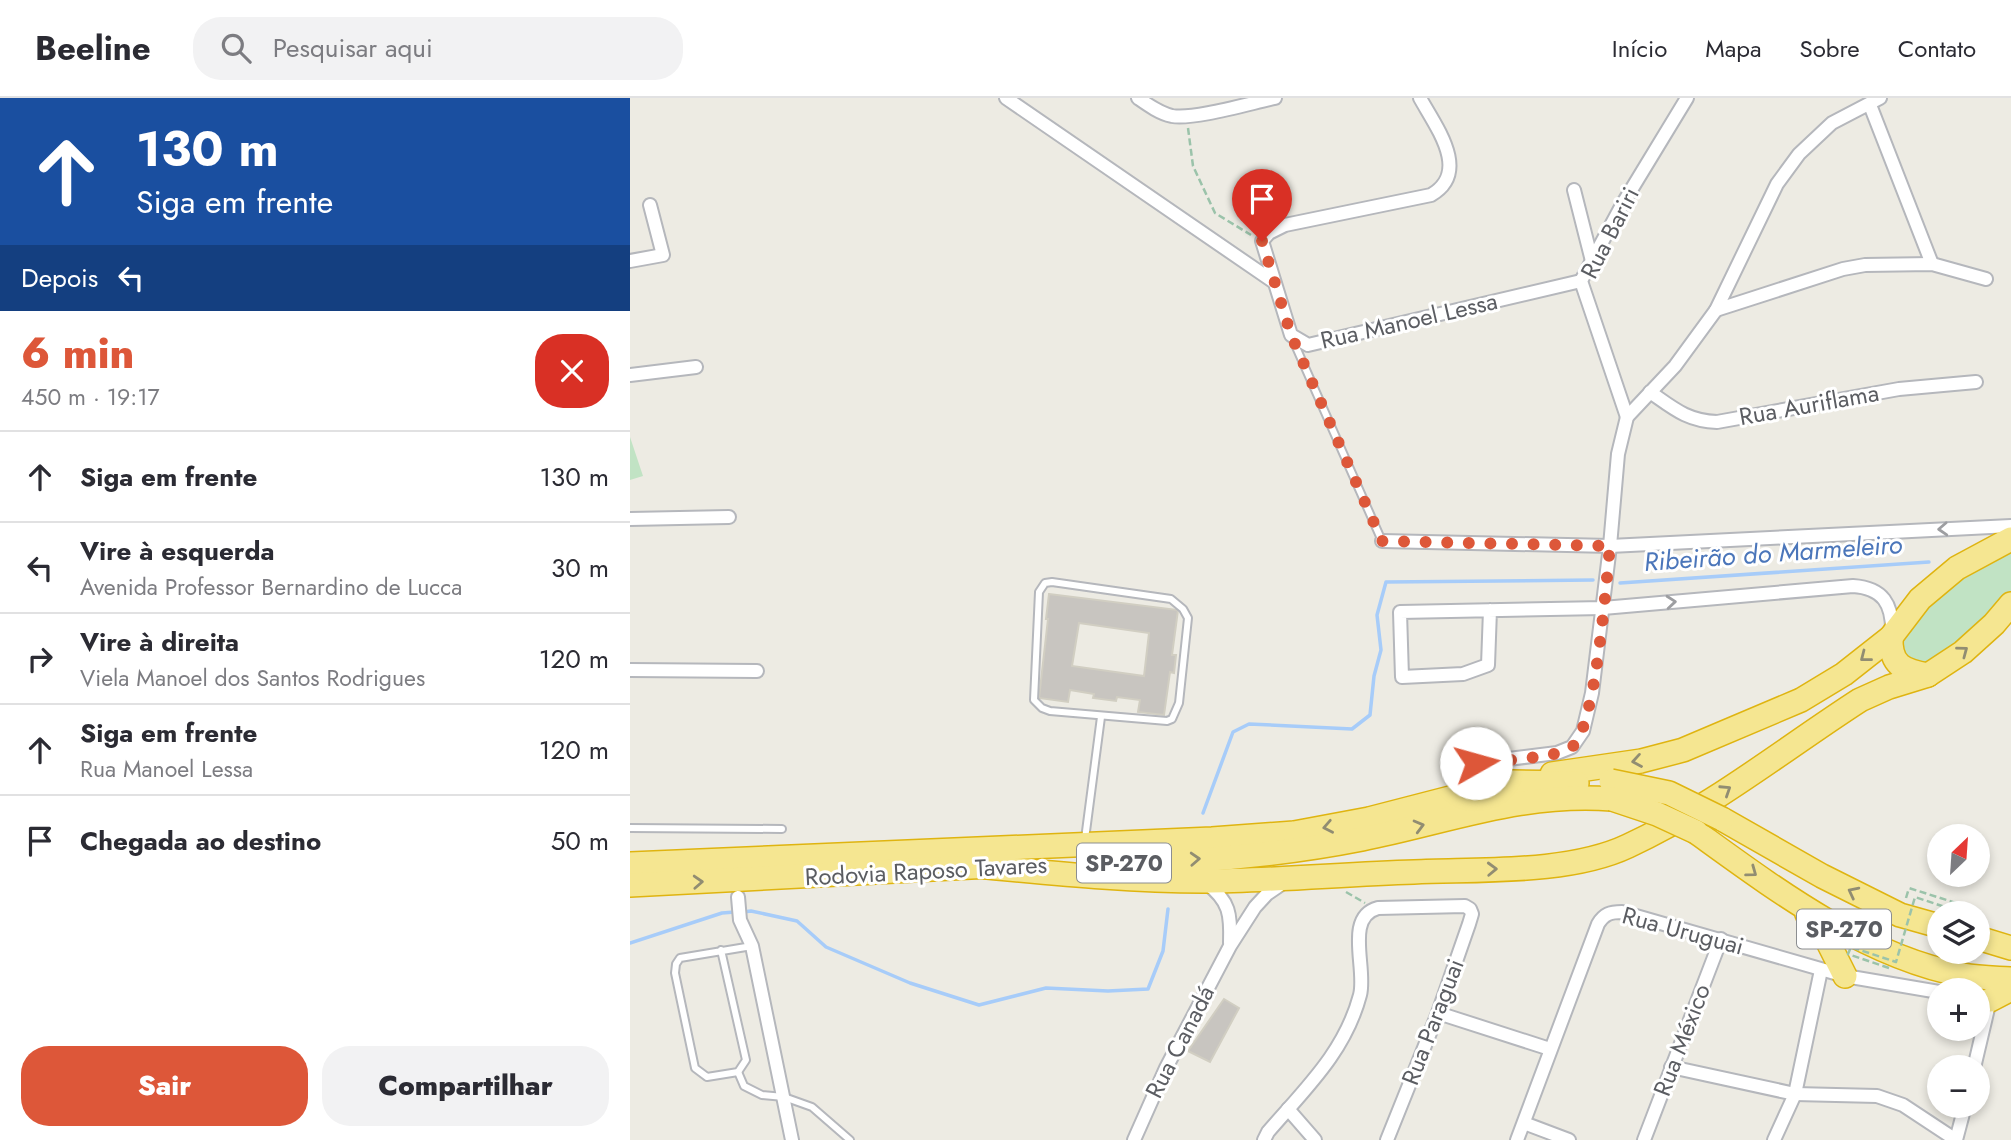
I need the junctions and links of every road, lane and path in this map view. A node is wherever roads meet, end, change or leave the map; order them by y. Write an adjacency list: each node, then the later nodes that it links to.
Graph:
1 (1006, 98): 17 (street)
2 (1138, 98): 8 (street)
3 (1275, 98): 7 (street)
4 (1420, 98): 11 (street)
5 (1687, 98): 13 (street, Rua Bariri)
6 (1875, 101): 14 (street); 18 (street)
7 (1208, 104): 8 (street)
8 (1187, 117): 11 (path)
9 (1574, 190): 13 (street)
10 (650, 205): 12 (street)
11 (1262, 241): 17 (street, Rua Manoel Lessa)
12 (630, 261)
13 (1592, 261): 16 (street, Rua Bariri)
14 (1932, 264): 15 (street); 18 (street)
15 (1986, 279)
16 (1581, 281): 19 (street, Rua Manoel Lessa); 24 (street, Rua Bariri)
17 (1273, 282): 19 (street, Rua Manoel Lessa)
18 (1716, 310): 23 (street)
19 (1291, 335): 29 (lane)
20 (696, 367): 21 (street)
21 (630, 375)
22 (1976, 382): 23 (street, Rua Auriflama)
23 (1650, 392): 24 (street)
24 (1627, 417): 30 (street)
25 (729, 517): 26 (street)
26 (630, 519)
27 (2011, 526): 30 (street, one-way to 30)
28 (2011, 538): 34 (highway)
29 (1382, 541): 30 (street)
30 (1610, 546): 32 (street)
31 (2011, 604): 37 (highway, one-way to 31)
32 (1603, 608): 33 (street); 34 (street, one-way to 34); 39 (street)
33 (1490, 610): 33 (street)
34 (1891, 637): 37 (highway); 40 (highway, one-way to 40)
35 (630, 670): 36 (street)
36 (757, 671)
37 (1928, 675): 47 (highway, one-way to 37)
38 (1101, 717): 38 (lane); 44 (lane)
39 (1476, 763)
40 (1512, 782): 41 (highway, Rodovia Raposo Tavares / SP-270); 44 (highway, Rodovia Raposo Tavares / SP-270, one-way to 44)
41 (1611, 790): 46 (highway, Rodovia Raposo Tavares / SP-270, one-way to 41); 53 (highway, Rodovia Raposo Tavares / SP-270, one-way to 53, bridge); 55 (highway, Rodovia Raposo Tavares / SP-270, one-way to 41, bridge)
42 (630, 828): 43 (lane)
43 (782, 829)
44 (1085, 844): 45 (highway, Rodovia Raposo Tavares / SP-270)
45 (630, 864)
46 (976, 866): 48 (highway); 49 (highway, Rodovia Raposo Tavares / SP-270, one-way to 46)
47 (1292, 877): 48 (highway); 59 (street, Rua Canadá)
48 (1203, 881): 59 (street)
49 (635, 886)
50 (1909, 887): 62 (path, bridge)
51 (1346, 892): 54 (path)
52 (738, 900): 58 (street)
53 (1800, 906): 64 (highway); 65 (highway, Rodovia Raposo Tavares / SP-270)
54 (1375, 908): 69 (street, Rua Paraguai); 76 (street)
55 (1927, 923)
56 (1721, 940): 63 (street, Rua Uruguai); 70 (street, Rua Uruguai); 72 (street, Rua México)
57 (1990, 942): 60 (highway)
58 (752, 946): 61 (lane); 75 (street)
59 (1230, 946): 81 (street, Rua Canadá)
60 (2011, 948)
61 (721, 950): 73 (lane); 73 (lane)
62 (1889, 968)
63 (1821, 970): 64 (street, Rua Uruguai); 74 (street)
64 (1845, 976): 67 (street, Rua Uruguai)
65 (2011, 979)
66 (2011, 989): 68 (highway)
67 (1927, 990)
68 (1993, 1000): 71 (street)
69 (1438, 1013): 70 (street); 84 (street, Rua Paraguai)
70 (1550, 1049): 78 (street, Rua Uruguai)
71 (1978, 1055)
72 (1671, 1067): 74 (street); 87 (street, Rua México)
73 (738, 1072): 75 (lane)
74 (1795, 1094): 88 (street); 89 (street)
75 (784, 1097): 79 (street); 80 (lane)
76 (1288, 1109): 82 (street); 83 (street)
77 (1962, 1118): 89 (street)
78 (1524, 1123): 85 (street, Rua Uruguai); 86 (street)
79 (792, 1140)
80 (850, 1140)
81 (1134, 1140)
82 (1264, 1140)
83 (1315, 1140)
84 (1387, 1140)
85 (1517, 1140)
86 (1569, 1140)
87 (1644, 1140)
88 (1774, 1140)
89 (1956, 1140)

